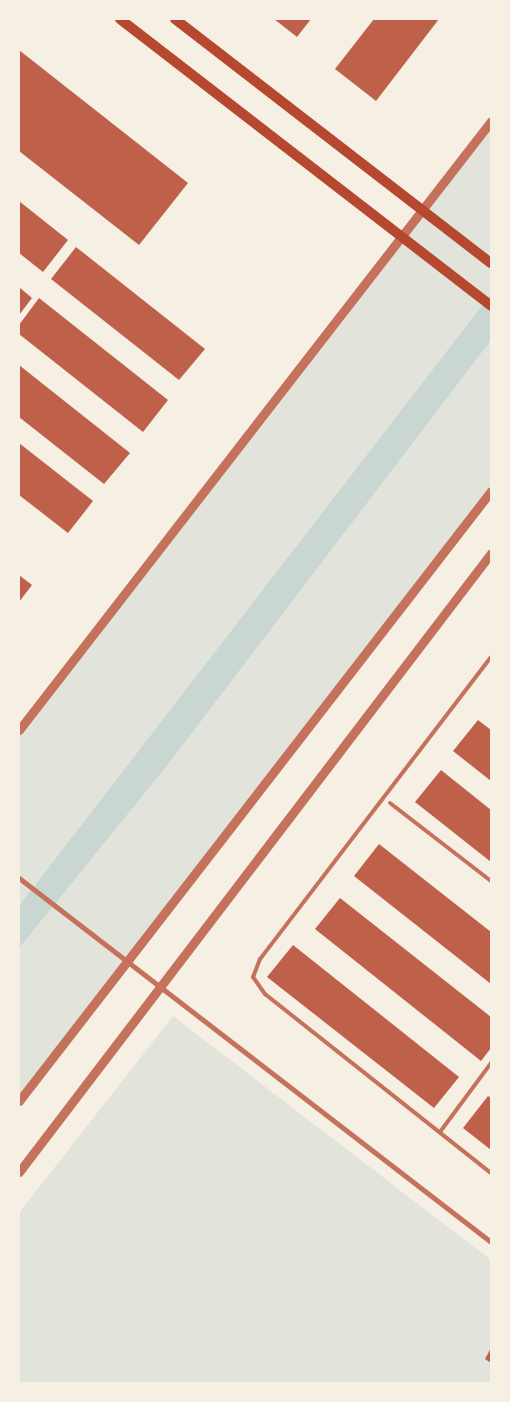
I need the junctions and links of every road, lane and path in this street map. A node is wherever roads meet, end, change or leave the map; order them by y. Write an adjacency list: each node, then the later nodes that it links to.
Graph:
1 (120, 19): 5 (main road)
2 (175, 19): 4 (main road)
3 (491, 120): 4 (street)
4 (422, 210): 5 (street); 6 (main road)
5 (402, 236): 7 (main road); 11 (street)
6 (491, 263)
7 (491, 306)
8 (491, 491): 15 (street)
9 (491, 553): 16 (street)
10 (491, 657): 19 (lane)
11 (19, 730)
12 (390, 803): 14 (lane)
13 (19, 878): 15 (street)
14 (491, 881)
15 (127, 962): 16 (street); 18 (street)
16 (160, 987): 20 (street); 22 (street)
17 (491, 1063): 19 (lane)
18 (19, 1102)
19 (440, 1132): 21 (lane)
20 (19, 1172)
21 (491, 1173)
22 (491, 1242)

